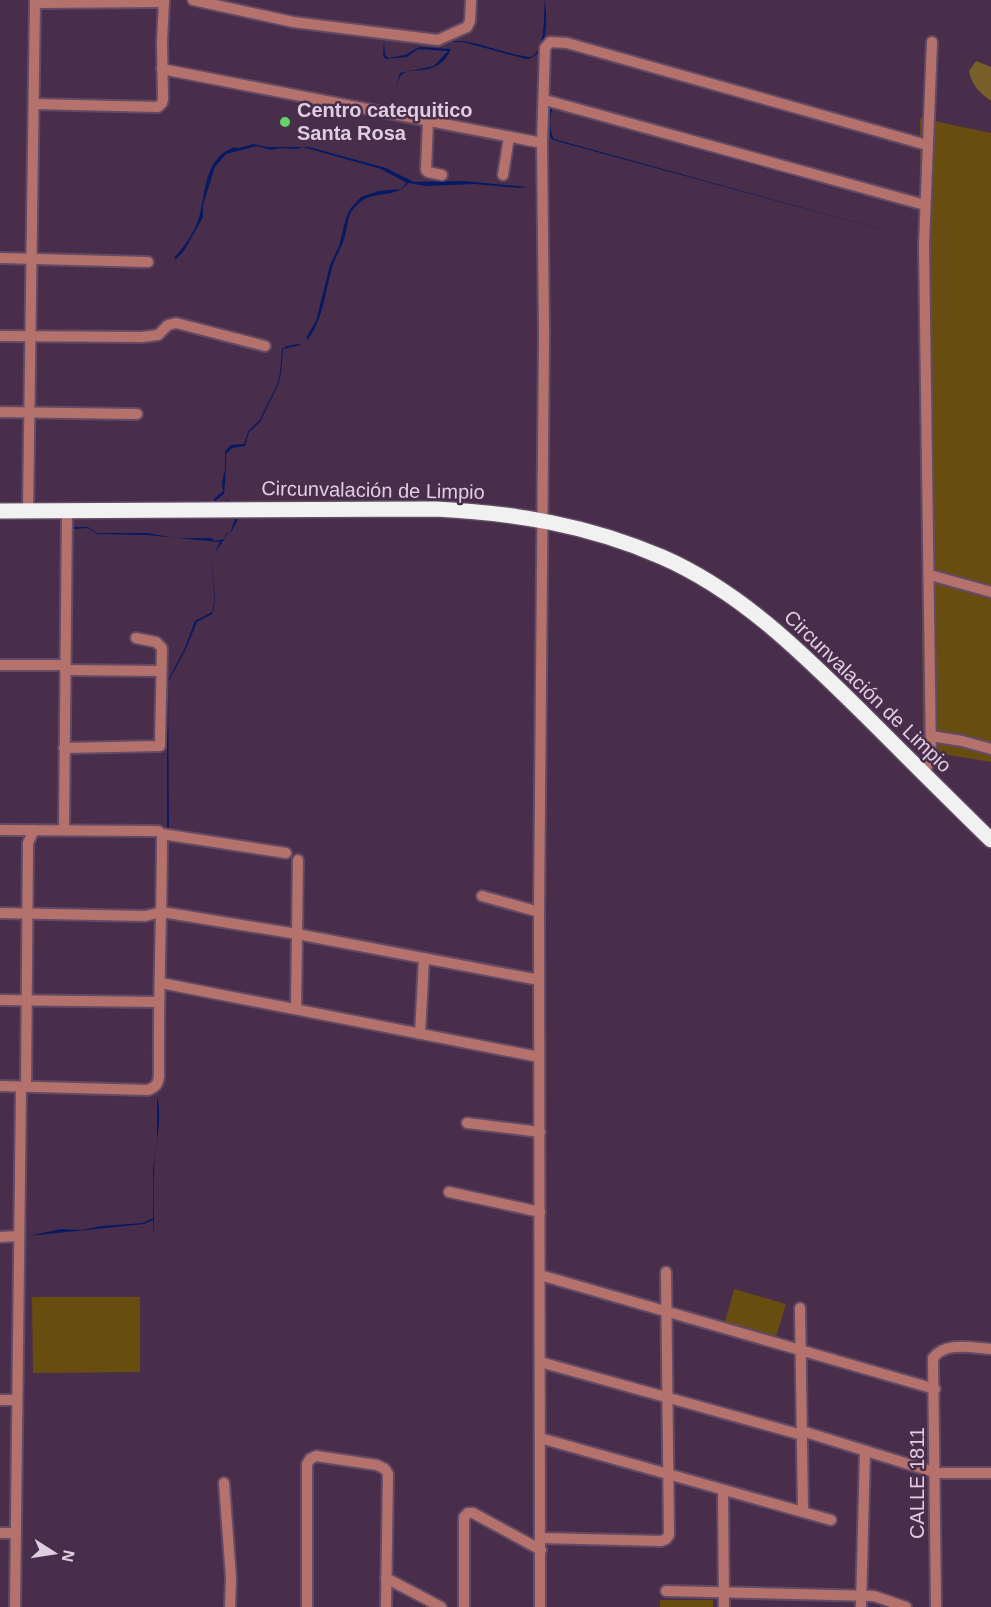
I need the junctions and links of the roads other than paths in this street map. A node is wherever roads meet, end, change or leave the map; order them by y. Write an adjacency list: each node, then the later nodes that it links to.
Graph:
1 (193, 0): 2 (street)
2 (471, 0)
3 (164, 1): 4 (street); 6 (street)
4 (35, 2): 8 (street)
5 (932, 42): 12 (street)
6 (162, 69): 8 (street); 9 (street)
7 (545, 100): 11 (street); 12 (street); 15 (street)
8 (34, 104): 17 (street)
9 (428, 121): 10 (street); 13 (street)
10 (509, 137): 11 (street); 14 (street)
11 (542, 143): 28 (street)
12 (927, 145): 15 (street)
13 (442, 175)
14 (503, 175)
15 (925, 205): 29 (street)
16 (0, 258): 17 (street)
17 (32, 258): 18 (street); 20 (street)
18 (148, 262)
19 (0, 336): 20 (street)
20 (31, 336): 21 (street); 23 (street)
21 (265, 346)
22 (0, 412): 23 (street)
23 (30, 412): 24 (street); 27 (street)
24 (137, 414)
25 (67, 510): 27 (highway, Circunvalación de Limpio); 28 (highway, Circunvalación de Limpio); 33 (street)
26 (0, 511): 27 (highway, Circunvalación de Limpio)
27 (28, 512)
28 (541, 520): 38 (highway, Circunvalación de Limpio); 48 (street)
29 (930, 576): 30 (street); 35 (street)
30 (991, 592)
31 (136, 638): 34 (street)
32 (0, 665): 33 (street)
33 (65, 668): 34 (street); 36 (street)
34 (161, 671): 36 (street)
35 (932, 736): 37 (street); 38 (street)
36 (64, 748): 41 (street)
37 (991, 749)
38 (924, 773): 43 (highway, Circunvalación de Limpio)
39 (0, 830): 40 (street)
40 (34, 830): 41 (street); 50 (street)
41 (64, 830): 42 (street)
42 (162, 834): 44 (street); 47 (street)
43 (991, 840)
44 (286, 853)
45 (298, 860): 51 (street)
46 (482, 896): 48 (street)
47 (162, 912): 50 (street); 51 (street); 54 (street)
48 (539, 912): 53 (street)
49 (0, 913): 50 (street)
50 (27, 914): 56 (street)
51 (297, 934): 52 (street); 58 (street)
52 (424, 958): 53 (street); 59 (street)
53 (539, 981): 60 (street)
54 (161, 983): 57 (street); 58 (street)
55 (0, 1000): 56 (street)
56 (27, 1000): 57 (street); 62 (street)
57 (158, 1002): 62 (street)
58 (296, 1010): 59 (street)
59 (420, 1034): 60 (street)
60 (539, 1057): 64 (street)
61 (0, 1086): 62 (street)
62 (24, 1087): 67 (street)
63 (467, 1123): 64 (street)
64 (540, 1132): 66 (street)
65 (449, 1192): 66 (street)
66 (540, 1212): 70 (street)
67 (19, 1236): 68 (street); 79 (street)
68 (0, 1237)
69 (666, 1272): 72 (street)
70 (540, 1275): 72 (street); 75 (street)
71 (800, 1308): 74 (street)
72 (666, 1312): 74 (street); 77 (street)
73 (991, 1349): 76 (street, CALLE 1811)
74 (801, 1351): 76 (street); 80 (street)
75 (540, 1362): 77 (street); 81 (street)
76 (935, 1389): 83 (street, CALLE 1811)
77 (668, 1397): 80 (street); 85 (street)
78 (0, 1400): 79 (street)
79 (17, 1400): 91 (street)
80 (802, 1433): 82 (street); 88 (street)
81 (540, 1437): 85 (street); 92 (street)
82 (865, 1451): 83 (street); 97 (street)
83 (935, 1472): 84 (street); 107 (street, CALLE 1811)
84 (991, 1473)
85 (669, 1474): 87 (street); 92 (street)
86 (224, 1483): 99 (street)
87 (723, 1490): 88 (street); 96 (street)
88 (803, 1512): 89 (street)
89 (831, 1520)
90 (0, 1533): 91 (street)
91 (15, 1533): 98 (street)
92 (541, 1538): 93 (street)
93 (541, 1550): 103 (street); 104 (street)
94 (386, 1578): 100 (street); 101 (street); 102 (street)
95 (666, 1591): 96 (street)
96 (724, 1592): 97 (street); 105 (street)
97 (861, 1601): 106 (street)
98 (15, 1607)
99 (230, 1607)
100 (307, 1607)
101 (386, 1607)
102 (441, 1607)
103 (464, 1607)
104 (540, 1607)
105 (724, 1607)
106 (906, 1607)
107 (936, 1607)

